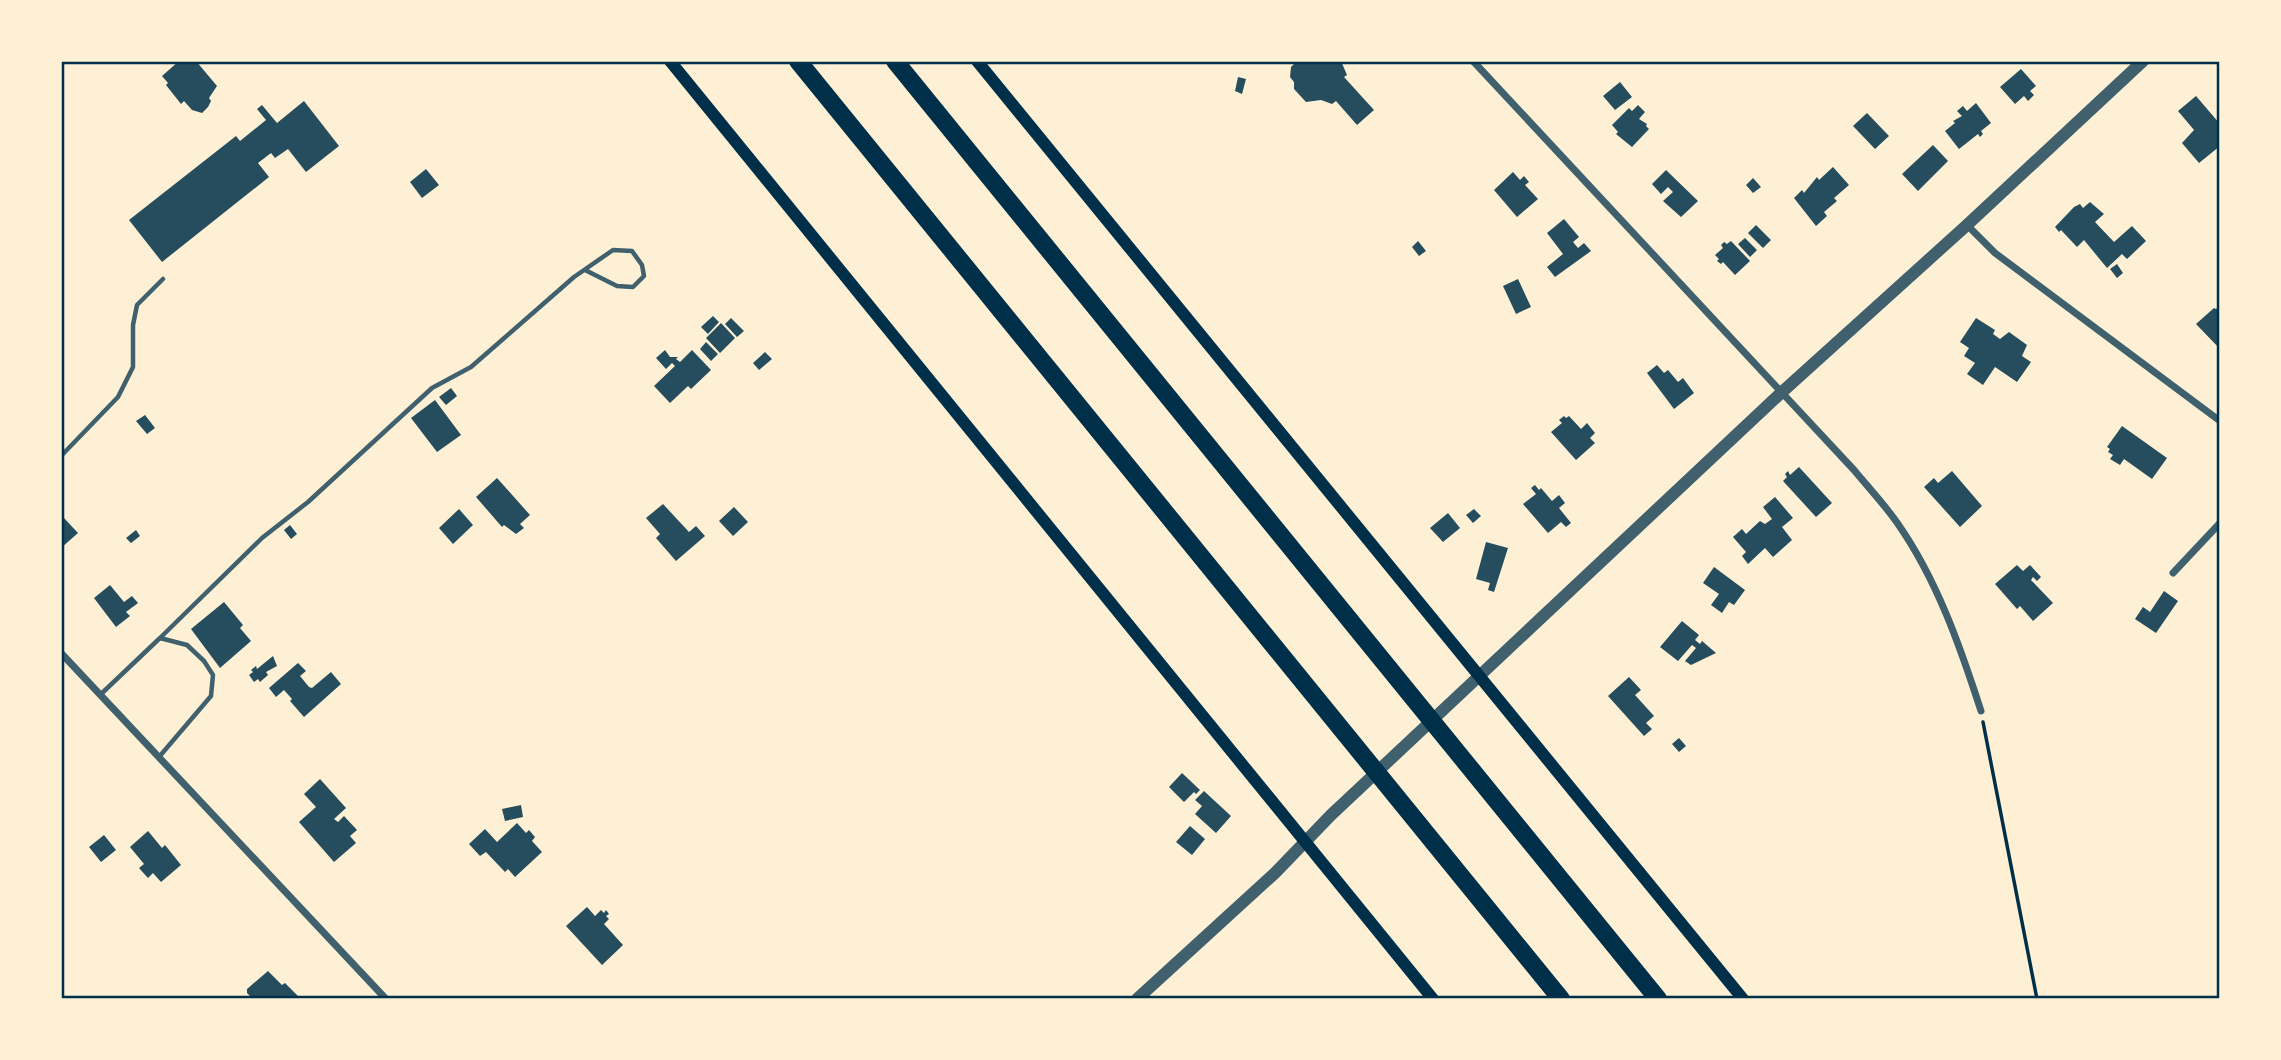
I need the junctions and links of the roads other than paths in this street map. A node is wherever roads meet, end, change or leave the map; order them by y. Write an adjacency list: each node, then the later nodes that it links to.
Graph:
1 (670, 61): 21 (main road)
2 (799, 61): 25 (highway)
3 (895, 61): 26 (highway)
4 (977, 61): 17 (main road)
5 (1473, 61): 10 (street)
6 (2143, 61): 7 (street)
7 (1967, 225): 10 (street); 11 (street)
8 (585, 270): 8 (lane); 15 (lane)
9 (163, 279): 12 (lane)
10 (1782, 392): 17 (street); 19 (street)
11 (2220, 421)
12 (61, 456)
13 (2220, 523): 14 (street)
14 (2173, 573)
15 (160, 638): 18 (lane); 20 (lane)
16 (61, 653): 18 (street)
17 (1480, 677): 21 (street); 27 (main road)
18 (100, 695): 20 (street)
19 (1981, 710)
20 (159, 757): 22 (street)
21 (1305, 841): 23 (street); 24 (main road)
22 (386, 999)
23 (1137, 999)
24 (1433, 999)
25 (1561, 999)
26 (1658, 999)
27 (1743, 999)

